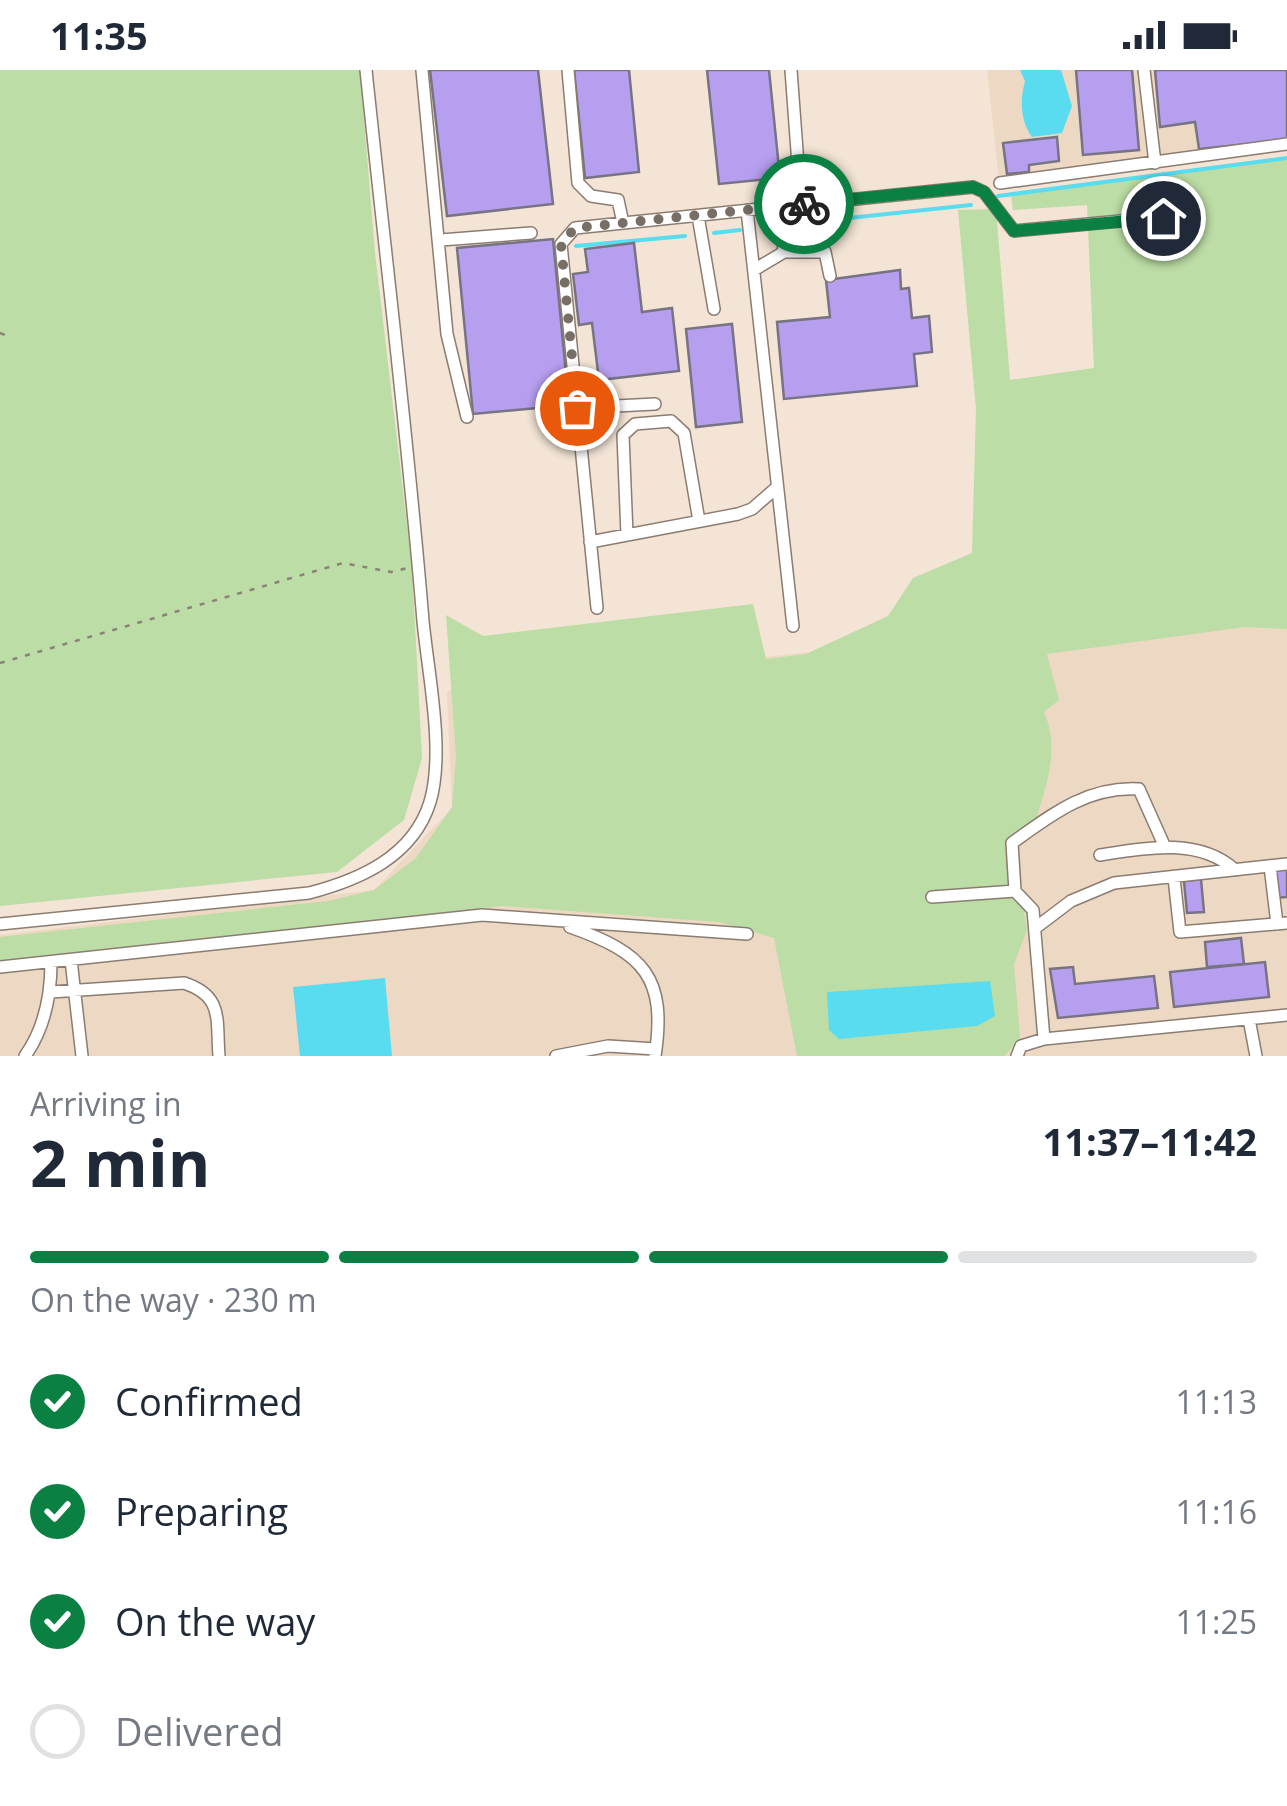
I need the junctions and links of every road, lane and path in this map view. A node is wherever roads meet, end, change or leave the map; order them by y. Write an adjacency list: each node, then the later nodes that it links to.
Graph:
1 (366, 70): 30 (street)
2 (422, 70): 16 (street)
3 (568, 70): 14 (street)
4 (791, 70): 9 (street)
5 (1144, 70): 7 (street)
6 (1287, 144): 7 (street)
7 (1155, 163): 8 (street)
8 (1000, 183)
9 (801, 204): 10 (street); 13 (street)
10 (780, 207): 11 (street); 17 (street)
11 (747, 210): 12 (street); 18 (street)
12 (698, 216): 14 (street); 20 (street)
13 (1163, 218)
14 (623, 224): 24 (street)
15 (530, 233): 16 (street)
16 (441, 240): 25 (street)
17 (784, 252): 18 (street); 19 (street)
18 (754, 270): 26 (street)
19 (830, 276)
20 (714, 309)
21 (0, 333): 22 (path)
22 (7, 336)
23 (655, 404): 24 (street)
24 (577, 408): 29 (street)
25 (466, 417)
26 (775, 489): 27 (street); 32 (street)
27 (699, 521): 28 (street); 28 (street)
28 (626, 535): 29 (street)
29 (590, 542): 31 (street)
30 (419, 568): 33 (path); 44 (street)
31 (597, 608)
32 (793, 626)
33 (0, 663)
34 (1164, 845): 35 (street); 38 (street); 40 (street)
35 (1100, 855)
36 (1287, 864): 37 (street)
37 (1270, 866): 38 (street); 43 (street)
38 (1235, 870): 39 (street)
39 (1174, 878): 43 (street); 45 (street)
40 (1014, 891): 41 (street); 45 (street)
41 (932, 897)
42 (557, 922): 46 (street); 47 (street); 55 (street)
43 (1282, 923)
44 (0, 924)
45 (1038, 926): 54 (street)
46 (747, 934)
47 (71, 960): 48 (street); 50 (street)
48 (51, 962): 49 (street); 51 (street)
49 (0, 967)
50 (75, 988): 51 (street); 57 (street); 58 (street)
51 (51, 992): 56 (street)
52 (1287, 1015): 53 (street)
53 (1249, 1019): 54 (street); 61 (street)
54 (1044, 1039): 60 (street)
55 (656, 1053): 59 (street)
56 (25, 1056)
57 (82, 1056)
58 (219, 1056)
59 (556, 1056)
60 (1017, 1056)
61 (1256, 1056)

